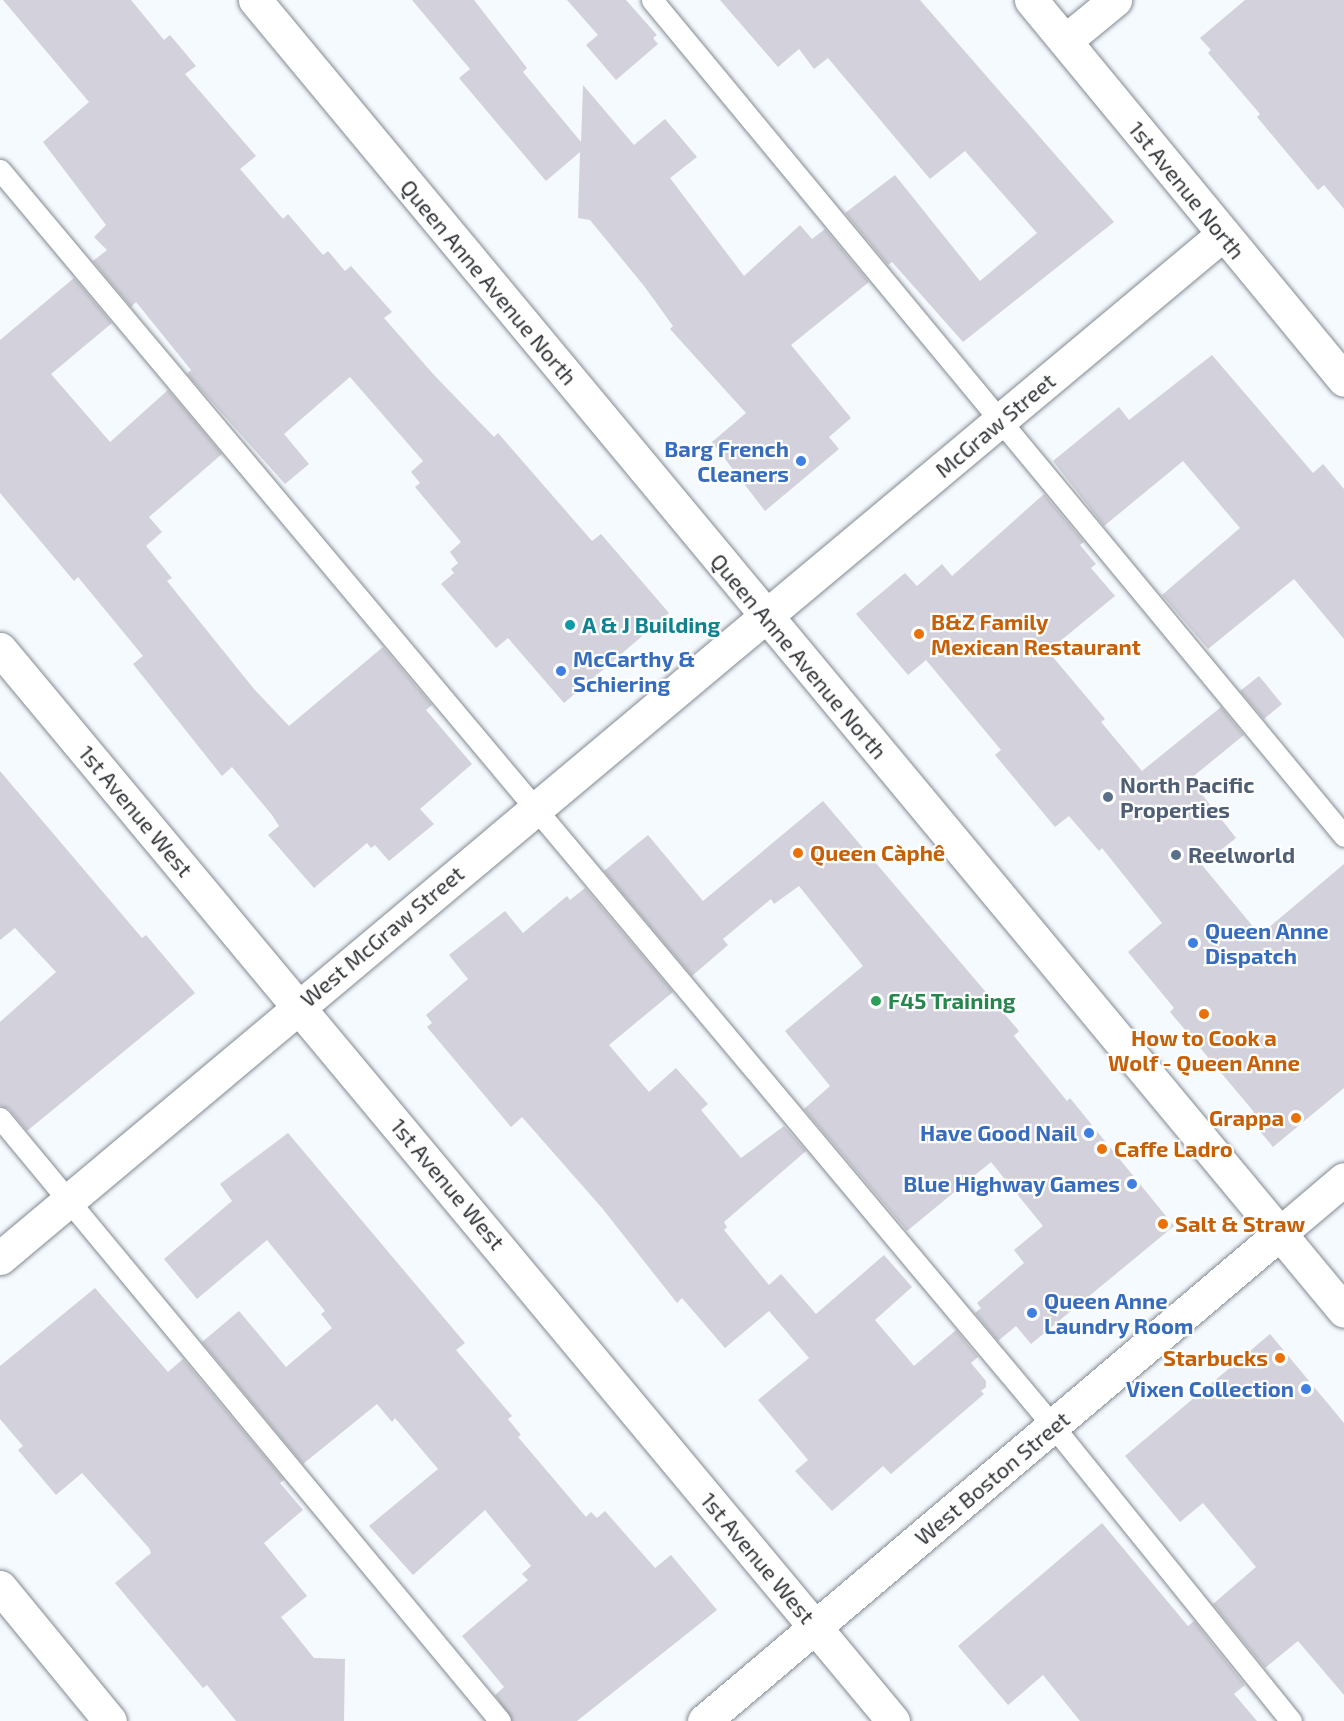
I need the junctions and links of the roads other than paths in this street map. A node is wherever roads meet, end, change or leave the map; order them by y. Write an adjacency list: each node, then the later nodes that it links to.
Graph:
1 (255, 0): 10 (street, Queen Anne Avenue North)
2 (652, 0): 9 (lane)
3 (1031, 0): 5 (street, 1st Avenue North)
4 (1115, 0): 5 (street)
5 (1065, 40): 7 (street, 1st Avenue North)
6 (0, 170): 12 (lane)
7 (1223, 234): 8 (street, 1st Avenue North); 9 (street, McGraw Street)
8 (1344, 380)
9 (1002, 419): 10 (street, McGraw Street); 13 (lane)
10 (766, 616): 12 (street, West McGraw Street); 18 (street, Queen Anne Avenue North)
11 (0, 649): 14 (street, 1st Avenue West)
12 (535, 807): 14 (street, West McGraw Street); 21 (lane)
13 (1344, 836)
14 (299, 1005): 17 (street, West McGraw Street); 23 (street, 1st Avenue West)
15 (0, 1118): 17 (lane)
16 (1344, 1179): 18 (street, West Boston Street)
17 (69, 1200): 19 (street, West McGraw Street); 25 (lane)
18 (1279, 1234): 20 (street, Queen Anne Avenue North); 21 (street, West Boston Street)
19 (0, 1258)
20 (1344, 1311)
21 (1053, 1426): 23 (street, West Boston Street); 28 (lane)
22 (0, 1587): 24 (street)
23 (815, 1627): 26 (street, West Boston Street); 27 (street, 1st Avenue West)
24 (110, 1721)
25 (500, 1721)
26 (704, 1721)
27 (893, 1721)
28 (1291, 1721)

